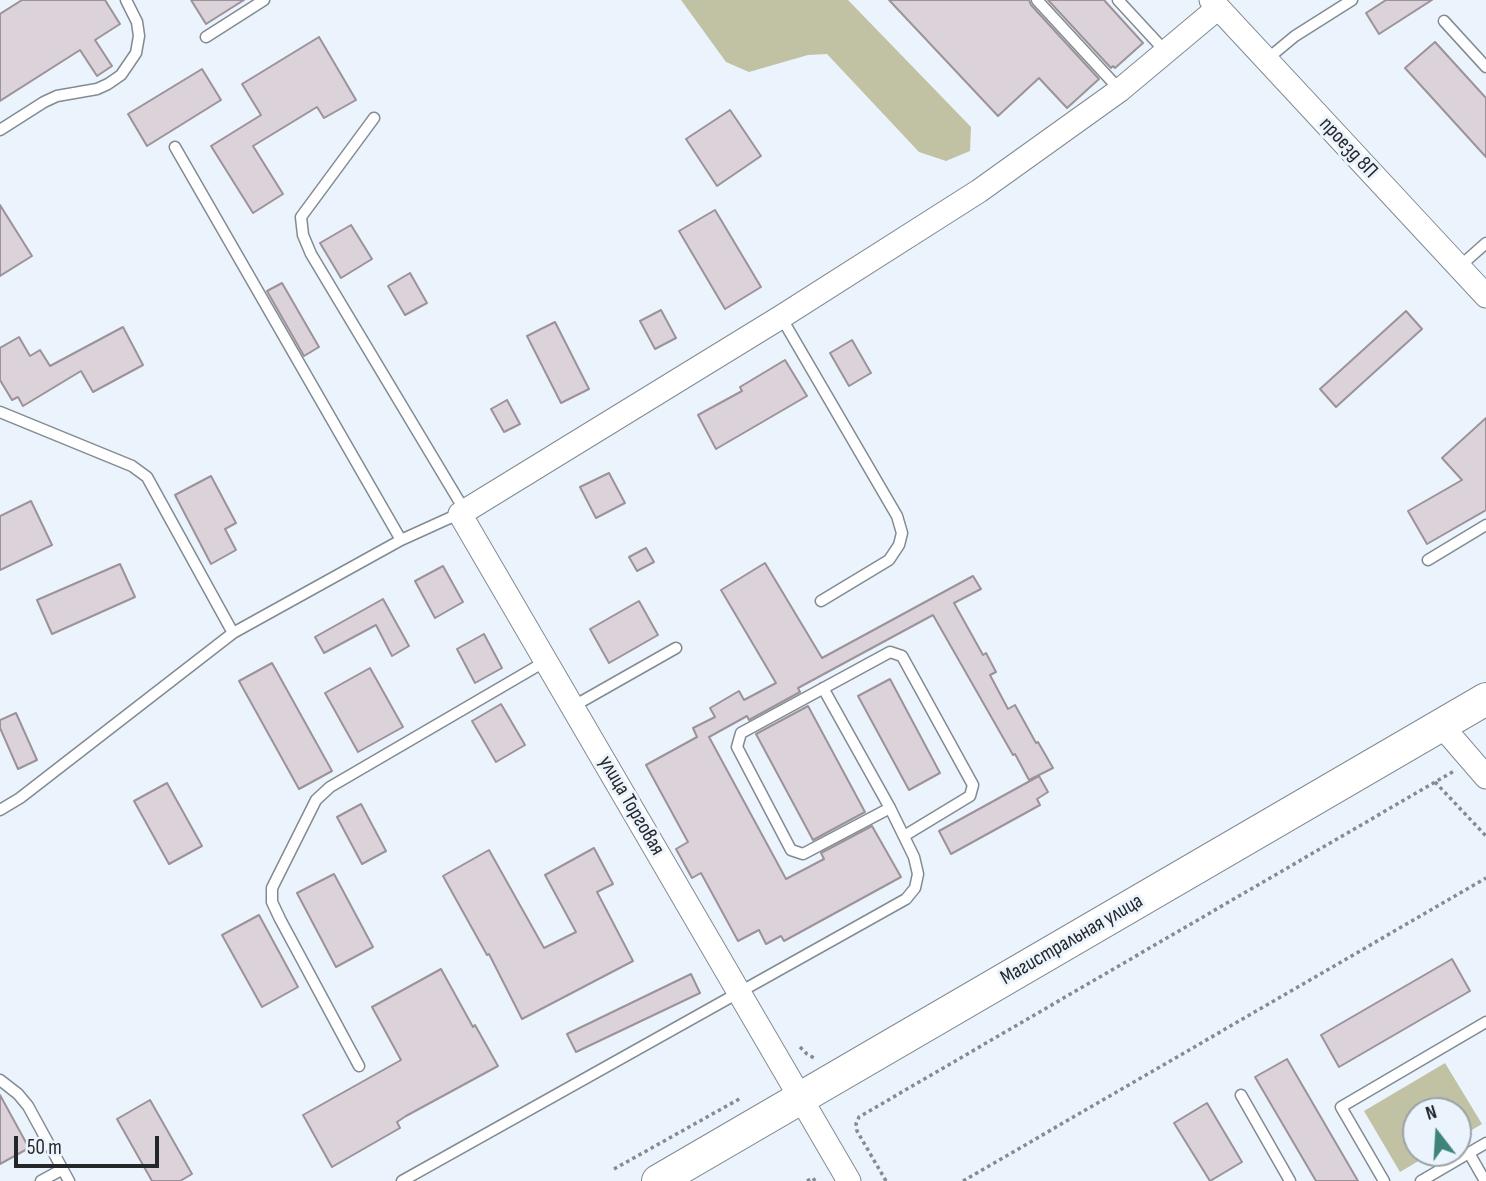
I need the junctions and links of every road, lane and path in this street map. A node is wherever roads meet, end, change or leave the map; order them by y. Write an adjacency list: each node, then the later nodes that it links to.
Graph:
1 (126, 0): 14 (lane)
2 (264, 0): 8 (lane)
3 (1037, 0): 12 (lane)
4 (1118, 0): 9 (lane)
5 (1352, 0): 10 (lane)
6 (1219, 3): 9 (street); 10 (street, проезд 8П)
7 (1444, 21): 11 (lane)
8 (206, 37)
9 (1166, 53): 12 (street)
10 (1266, 60): 17 (street, проезд 8П)
11 (1486, 67)
12 (1120, 90): 19 (street)
13 (374, 118): 21 (lane)
14 (0, 130)
15 (175, 147): 23 (lane)
16 (1486, 243): 17 (lane)
17 (1459, 267): 18 (street, проезд 8П)
18 (1486, 296)
19 (781, 317): 21 (street); 25 (lane)
20 (0, 412): 26 (lane)
21 (463, 512): 23 (lane); 28 (street, улица Торговая)
22 (1486, 526): 24 (lane)
23 (401, 540): 26 (lane)
24 (1428, 560)
25 (821, 601)
26 (233, 633): 35 (lane)
27 (676, 648): 31 (lane)
28 (546, 661): 31 (street, улица Торговая); 41 (lane)
29 (822, 688): 34 (lane); 34 (lane); 36 (lane)
30 (1486, 699): 32 (main road, Магистральная улица)
31 (572, 707): 39 (street, улица Торговая)
32 (1441, 725): 33 (street); 45 (main road, Магистральная улица)
33 (1486, 777)
34 (890, 808): 36 (lane)
35 (0, 810)
36 (905, 836): 39 (lane)
37 (1486, 836): 57 (path)
38 (1486, 878): 58 (path)
39 (740, 993): 45 (street, улица Торговая); 52 (lane)
40 (1486, 1022): 60 (lane)
41 (359, 1066)
42 (2, 1085): 48 (lane)
43 (1241, 1095): 59 (lane)
44 (741, 1098): 49 (path)
45 (801, 1099): 53 (main road, Магистральная улица); 56 (street, улица Торговая)
46 (1472, 1158): 62 (lane)
47 (1446, 1167): 61 (lane)
48 (63, 1169): 50 (lane); 51 (lane)
49 (614, 1170)
50 (41, 1181)
51 (69, 1181)
52 (402, 1181)
53 (658, 1181)
54 (807, 1181): 55 (path)
55 (815, 1181)
56 (849, 1181)
57 (886, 1181)
58 (963, 1181)
59 (1290, 1181)
60 (1384, 1181)
61 (1422, 1181)
62 (1485, 1181)

